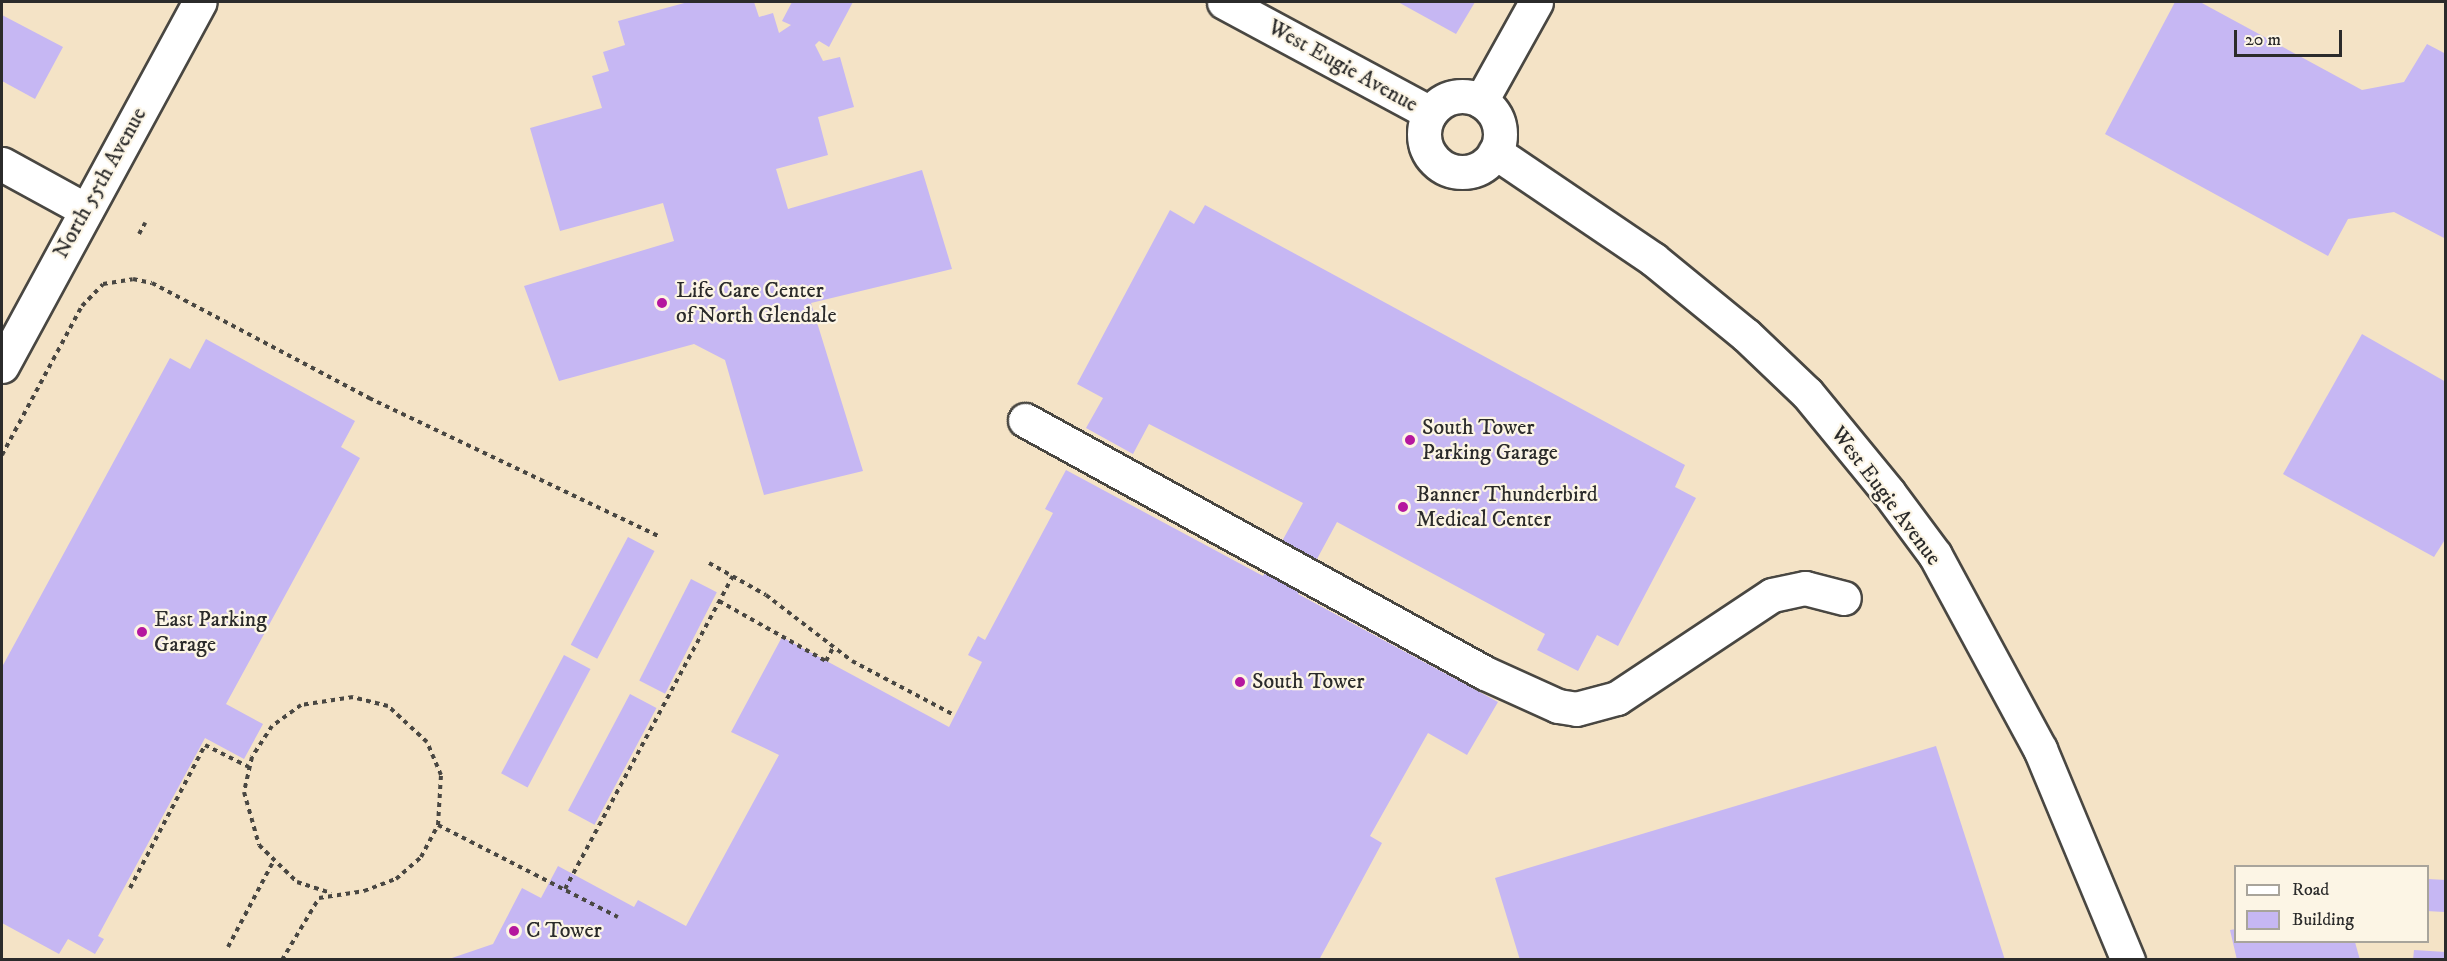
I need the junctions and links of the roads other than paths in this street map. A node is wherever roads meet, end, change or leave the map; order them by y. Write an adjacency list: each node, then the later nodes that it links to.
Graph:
1 (200, 2): 8 (street, North 55th Avenue)
2 (1224, 2): 5 (street, West Eugie Avenue)
3 (1536, 2): 4 (street)
4 (1481, 101): 5 (street, West Eugie Avenue); 6 (street)
5 (1430, 113): 6 (street, West Eugie Avenue)
6 (1495, 152): 12 (street, West Eugie Avenue)
7 (2, 164): 8 (street)
8 (86, 210): 9 (street, North 55th Avenue)
9 (2, 366)
10 (1025, 420): 11 (street)
11 (1844, 598)
12 (2128, 960)

